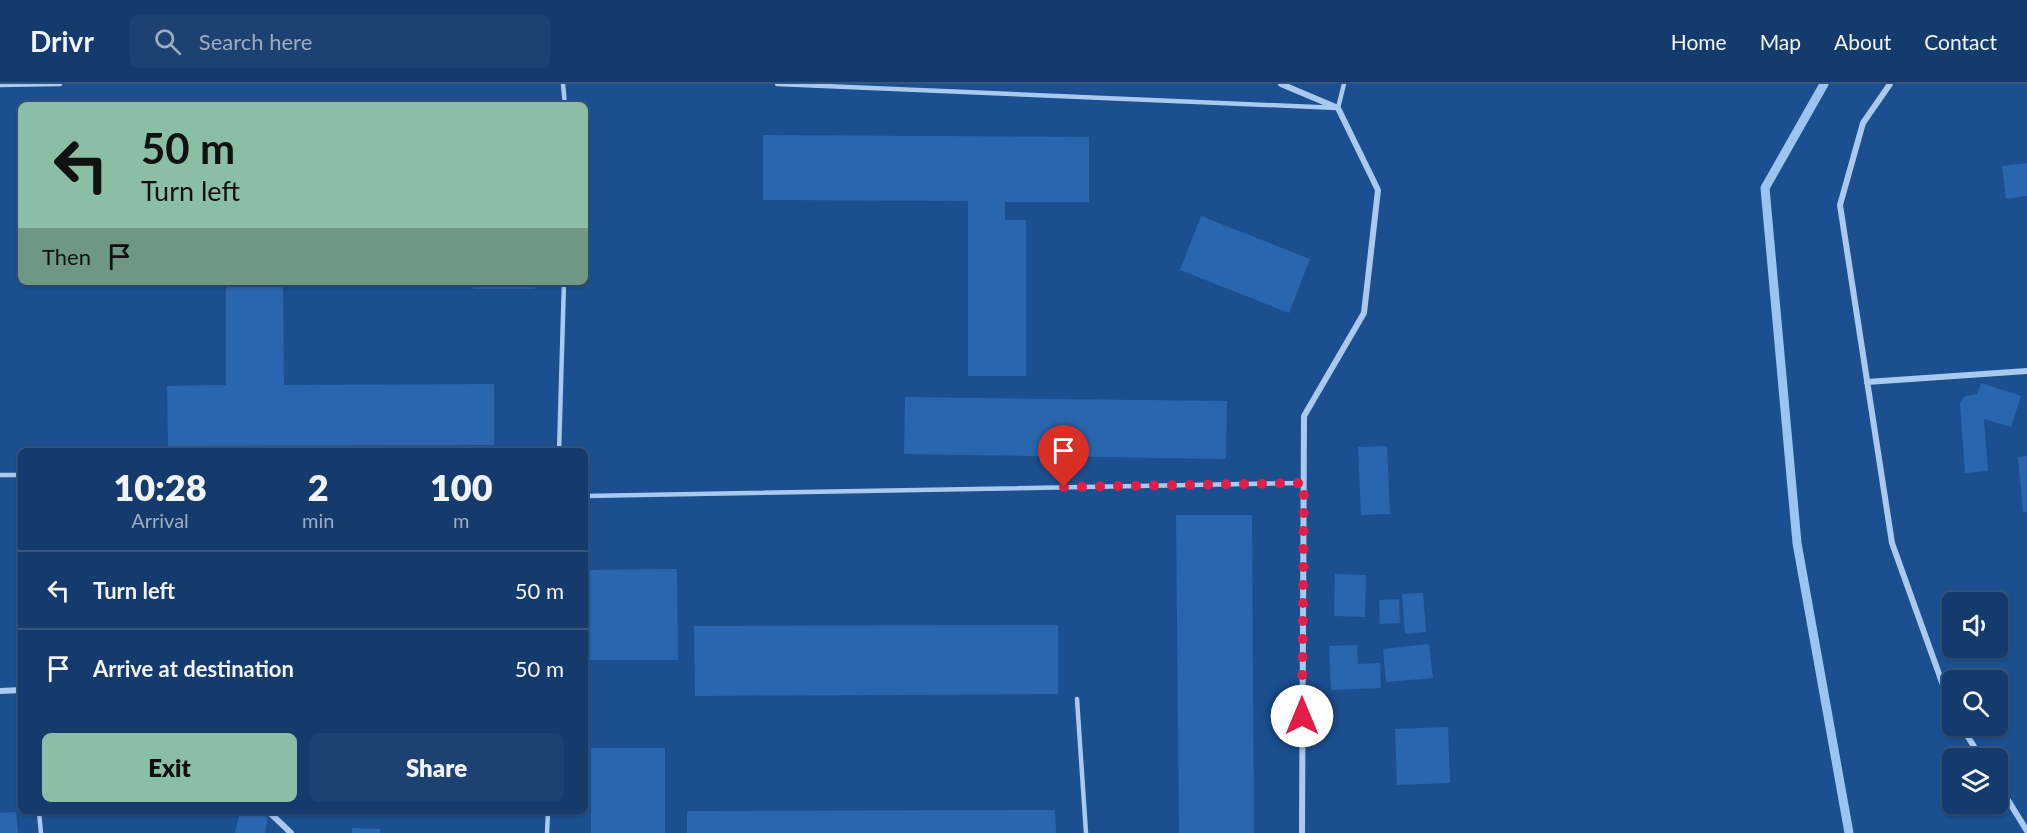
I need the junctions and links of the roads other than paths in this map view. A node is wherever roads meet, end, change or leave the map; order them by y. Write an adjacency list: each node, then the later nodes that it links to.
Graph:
1 (60, 84): 7 (lane)
2 (563, 84): 8 (lane)
3 (777, 84): 9 (lane)
4 (1281, 84): 9 (street)
5 (1344, 84): 9 (lane)
6 (1890, 84): 12 (street)
7 (0, 85)
8 (565, 102)
9 (1338, 108): 16 (street)
10 (564, 285): 13 (lane)
11 (2027, 370): 12 (street)
12 (1867, 382): 18 (street)
13 (559, 448)
14 (0, 475): 15 (lane)
15 (18, 475)
16 (1304, 483): 17 (lane); 31 (street)
17 (588, 496)
18 (1942, 682)
19 (18, 690): 20 (street)
20 (0, 691)
21 (1077, 699): 30 (lane)
22 (2008, 800): 26 (street)
23 (39, 814): 27 (lane)
24 (271, 814): 28 (street)
25 (548, 814): 29 (lane)
26 (2027, 831)
27 (41, 833)
28 (291, 833)
29 (547, 833)
30 (1086, 833)
31 (1302, 833)

